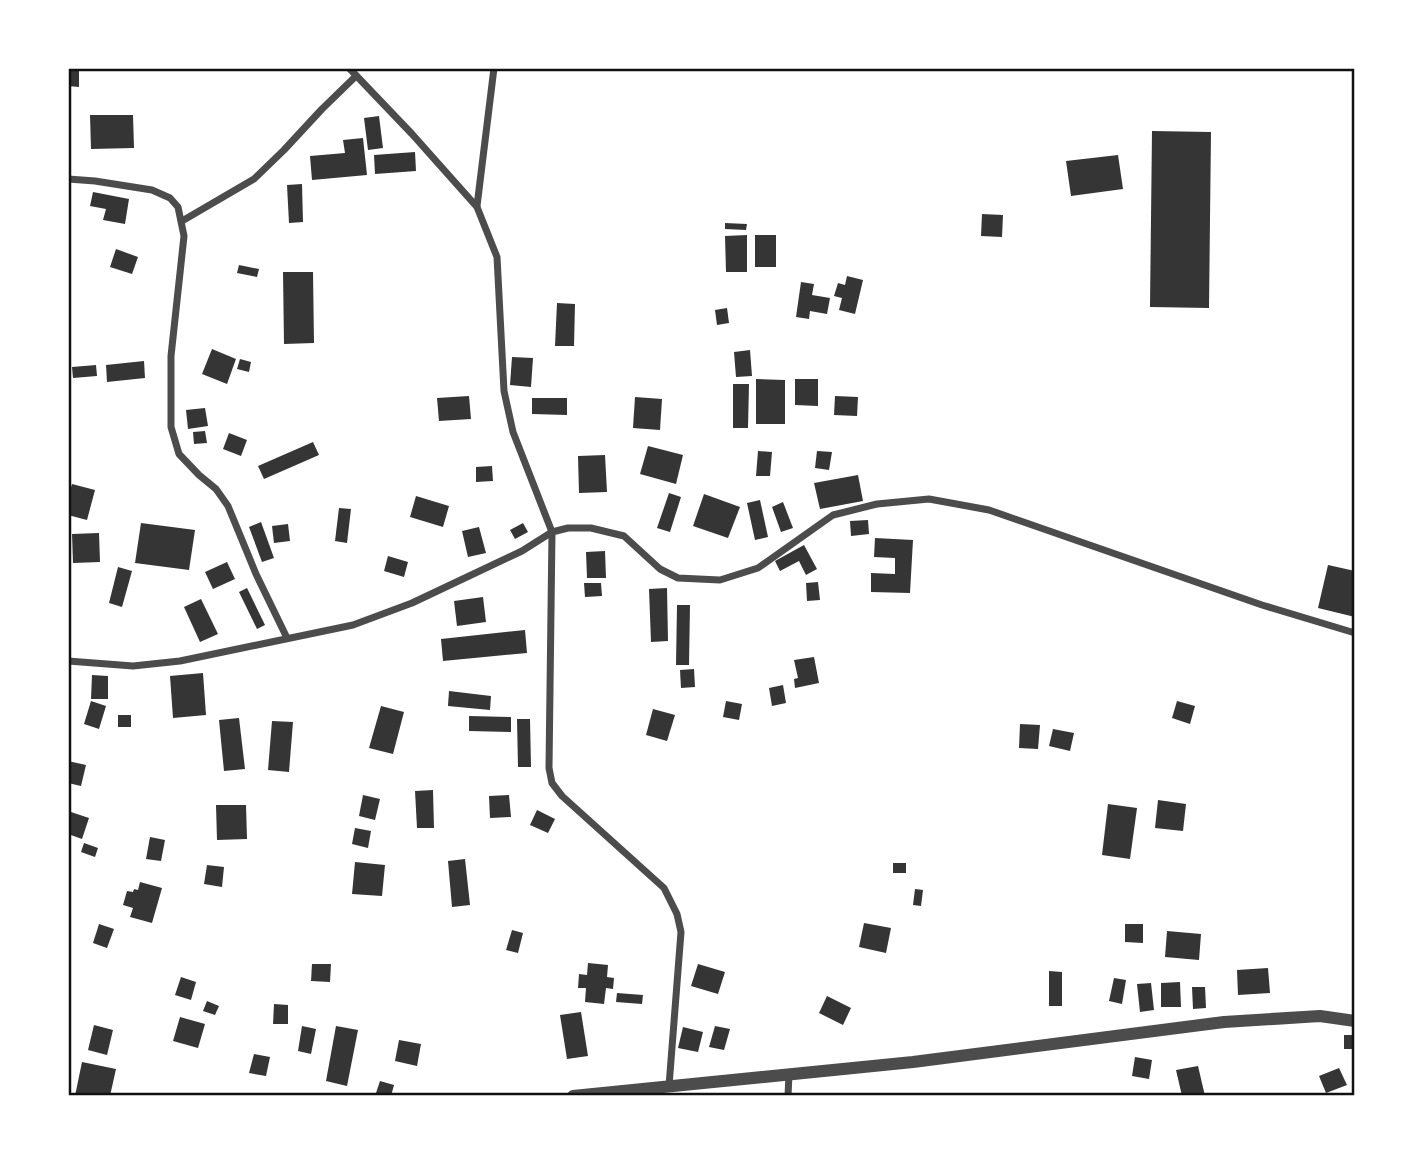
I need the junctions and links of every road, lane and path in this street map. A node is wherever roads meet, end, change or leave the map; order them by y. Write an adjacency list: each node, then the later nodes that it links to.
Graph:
1 (349, 68): 3 (street)
2 (494, 68): 5 (street)
3 (356, 76): 5 (street); 6 (street)
4 (68, 179): 6 (street)
5 (477, 207): 7 (street)
6 (182, 222): 9 (street)
7 (552, 532): 8 (street); 9 (street); 13 (street)
8 (1355, 634)
9 (287, 639): 10 (street)
10 (68, 661)
11 (1355, 1021): 12 (street)
12 (789, 1074): 13 (street); 15 (street)
13 (668, 1086): 14 (street)
14 (573, 1096)
15 (788, 1096)

